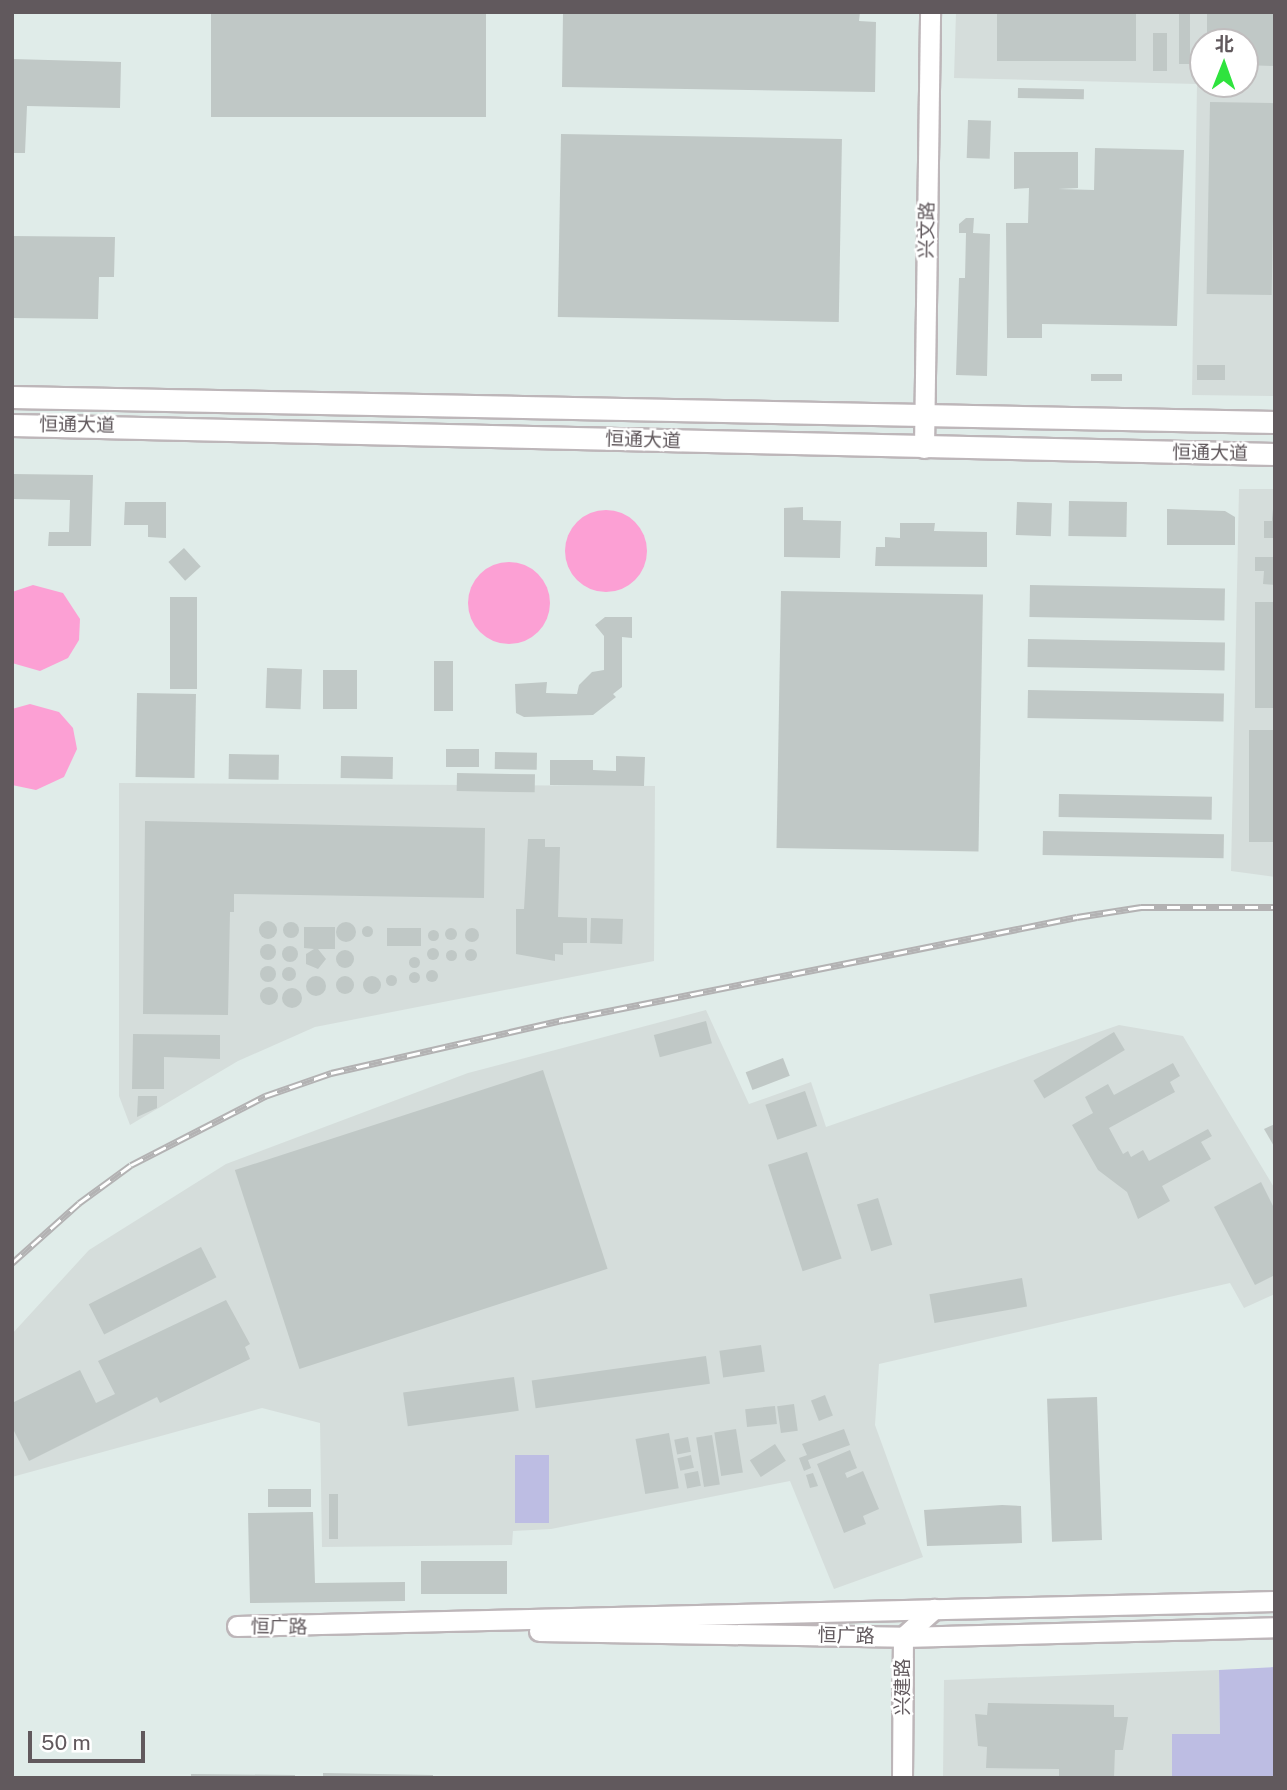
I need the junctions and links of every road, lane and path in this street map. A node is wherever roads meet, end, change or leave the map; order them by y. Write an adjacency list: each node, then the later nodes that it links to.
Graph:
1 (930, 12): 3 (street, 兴文路)
2 (12, 397): 3 (main road, 恒通大道)
3 (925, 414): 4 (main road, 恒通大道); 6 (street, 兴文路)
4 (1275, 422)
5 (12, 425): 6 (main road, 恒通大道)
6 (924, 448): 7 (main road, 恒通大道)
7 (1275, 454)
8 (1275, 1601): 9 (street, 恒广路)
9 (934, 1609): 11 (street, 兴建路); 11 (street, 恒广路)
10 (1275, 1627): 11 (street, 恒广路)
11 (903, 1637): 12 (street, 兴建路)
12 (902, 1778)

